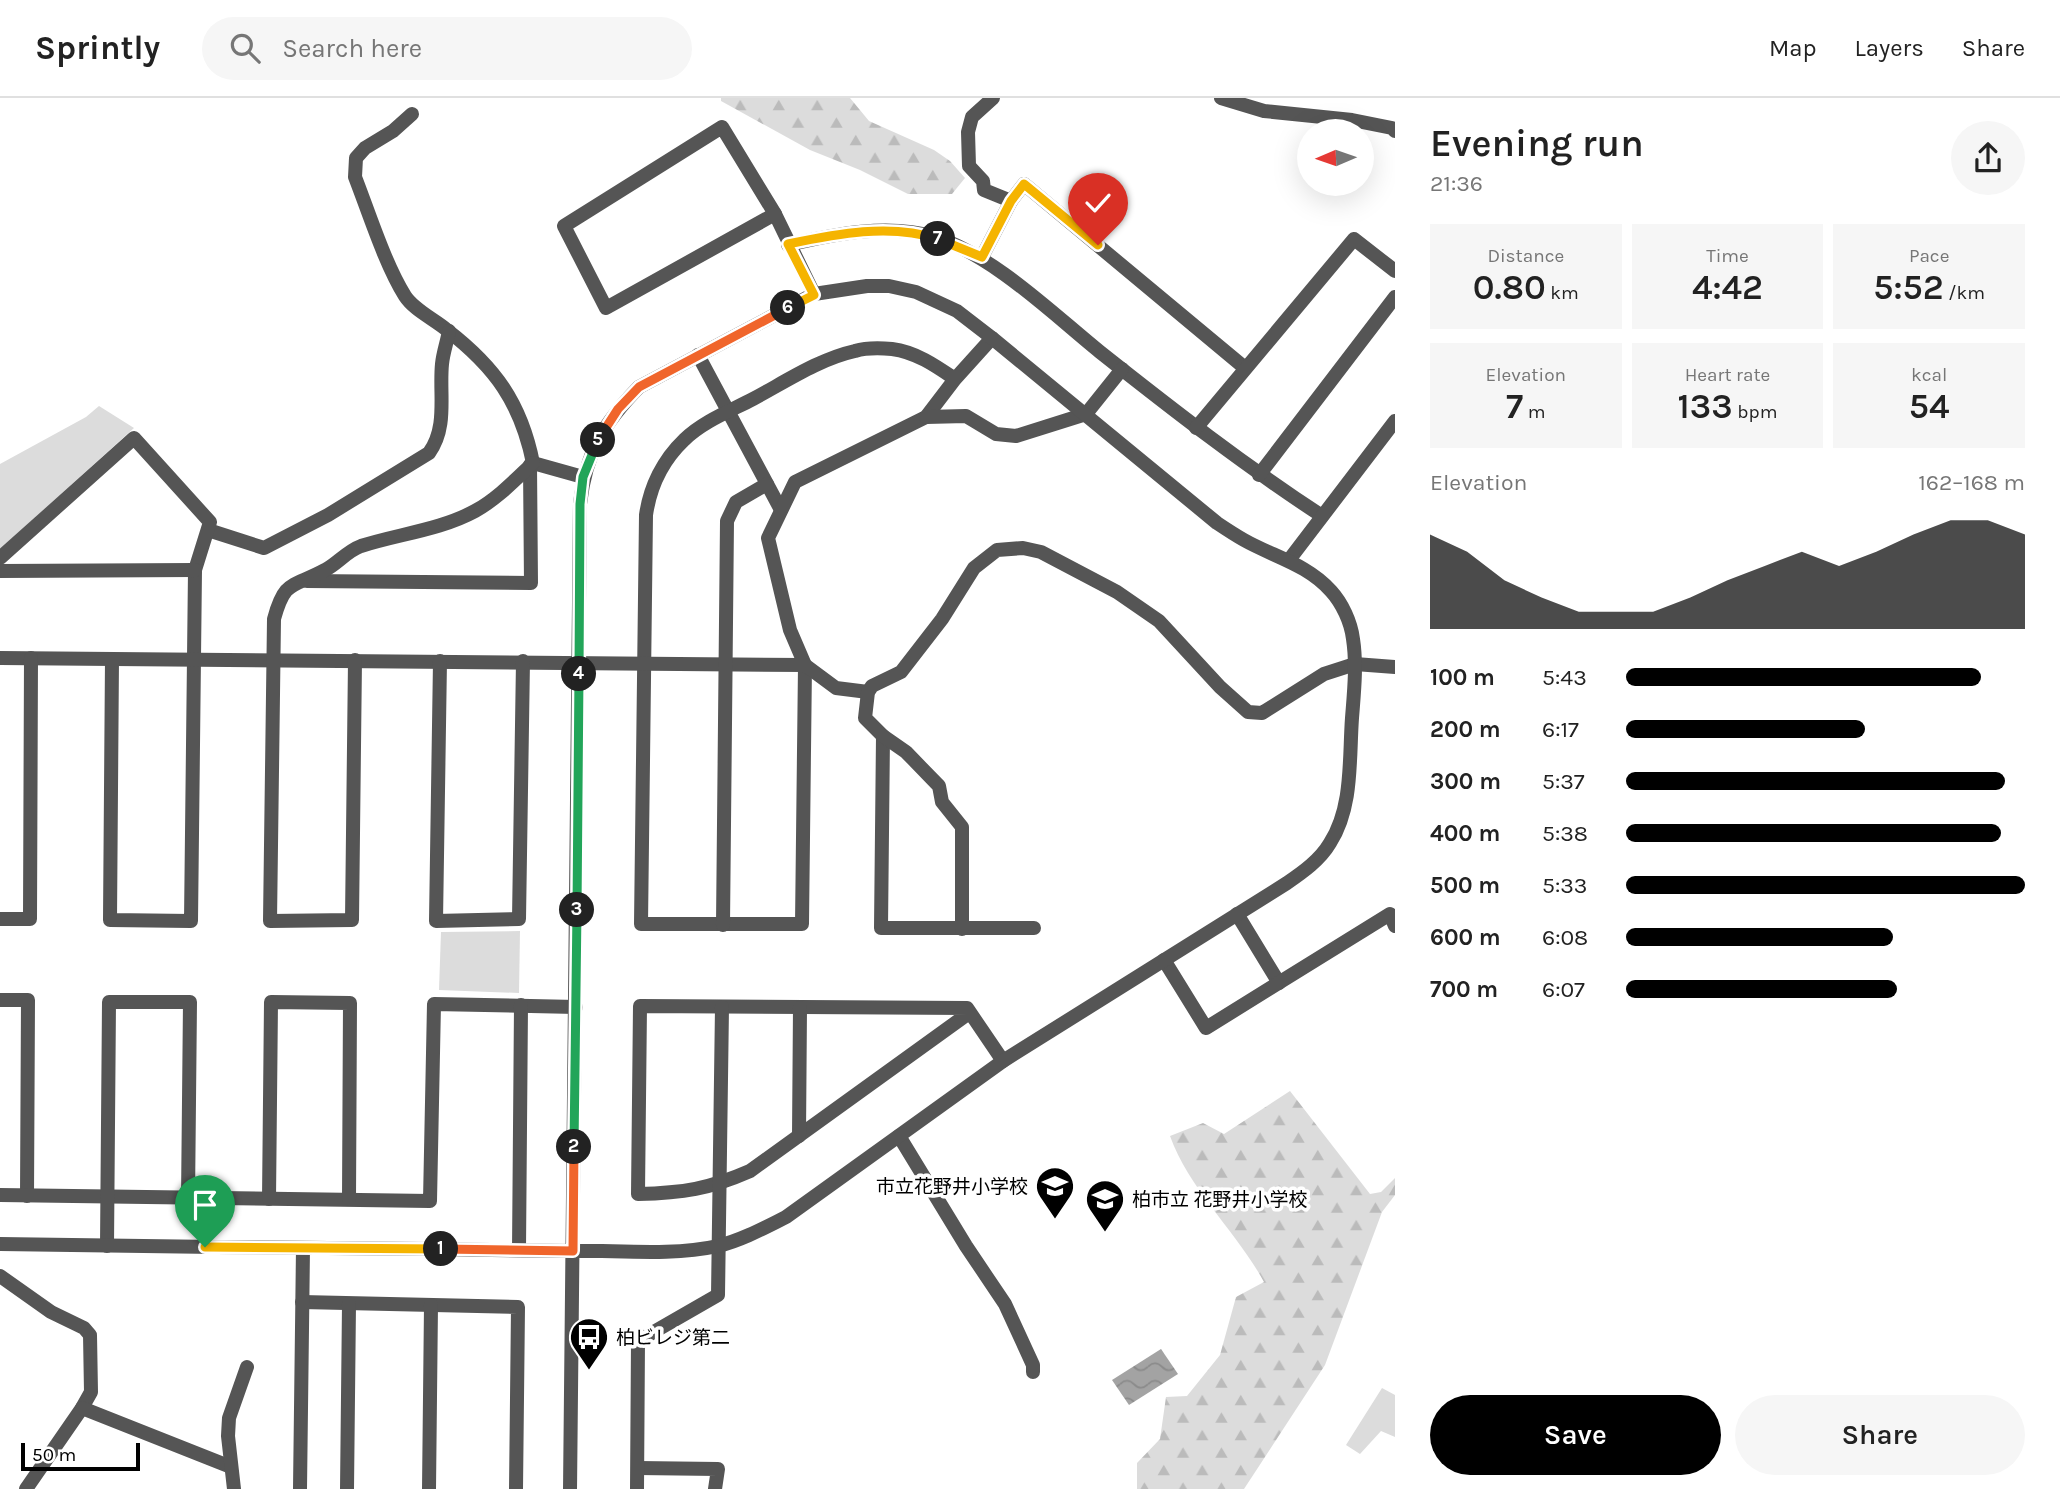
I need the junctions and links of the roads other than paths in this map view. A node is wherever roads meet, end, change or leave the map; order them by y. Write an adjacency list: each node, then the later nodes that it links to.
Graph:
1 (993, 98): 5 (street)
2 (1221, 98): 4 (street)
3 (412, 114): 12 (street)
4 (1395, 131)
5 (1011, 201): 8 (street); 15 (street)
6 (775, 214): 6 (street); 7 (street)
7 (788, 244): 8 (street); 10 (street)
8 (982, 257): 16 (street)
9 (1395, 271): 15 (street)
10 (814, 295): 13 (street); 14 (street)
11 (1395, 297): 24 (street)
12 (449, 331): 23 (street); 29 (street)
13 (992, 338): 17 (street); 19 (street)
14 (698, 355): 18 (street); 25 (street)
15 (1245, 368): 22 (street)
16 (1122, 369): 19 (street); 22 (street)
17 (955, 379): 18 (street); 20 (street)
18 (728, 412): 26 (street); 44 (street)
19 (1086, 414): 20 (street); 31 (street)
20 (926, 416): 27 (street)
21 (1395, 421): 28 (street)
22 (1196, 428): 24 (street)
23 (532, 464): 25 (street); 34 (street); 34 (street)
24 (1259, 475): 28 (street)
25 (583, 477): 43 (street)
26 (767, 484): 27 (street); 45 (street)
27 (781, 510): 47 (street)
28 (1322, 516): 31 (street)
29 (208, 530): 30 (street); 32 (street)
30 (0, 558)
31 (1289, 560): 46 (street)
32 (195, 570): 33 (street); 38 (street)
33 (0, 571)
34 (302, 581): 39 (street)
35 (0, 658): 36 (street)
36 (31, 658): 37 (street); 52 (street)
37 (112, 659): 38 (street); 38 (street)
38 (193, 659): 39 (street)
39 (274, 660): 40 (street); 40 (street)
40 (355, 660): 42 (street)
41 (523, 661): 42 (street); 42 (street); 43 (street)
42 (440, 662)
43 (579, 662): 44 (street); 61 (street)
44 (645, 663): 45 (street); 53 (street)
45 (725, 664): 47 (street); 53 (street)
46 (1355, 664): 48 (street); 49 (street); 51 (street)
47 (805, 665): 49 (street); 53 (street)
48 (1395, 667)
49 (868, 692): 50 (street)
50 (883, 736): 56 (street); 56 (street)
51 (1237, 914): 57 (street); 58 (street)
52 (0, 919)
53 (723, 925)
54 (1395, 926): 58 (street)
55 (1034, 928): 56 (street)
56 (962, 929)
57 (1164, 960): 58 (street); 65 (street)
58 (1279, 983)
59 (0, 1000): 70 (street)
60 (521, 1005): 61 (street); 74 (street); 79 (street)
61 (576, 1007): 80 (street)
62 (722, 1007): 63 (street); 68 (street); 68 (street)
63 (800, 1008): 64 (street); 66 (street)
64 (969, 1013): 65 (street); 66 (street)
65 (1003, 1061): 67 (street)
66 (799, 1136): 68 (street)
67 (899, 1136): 77 (street); 86 (street)
68 (720, 1184): 77 (street)
69 (0, 1195): 70 (street)
70 (27, 1196): 71 (street)
71 (107, 1197): 72 (street); 72 (street); 76 (street)
72 (188, 1199): 73 (street)
73 (269, 1199): 74 (street); 74 (street)
74 (349, 1199)
75 (0, 1244): 76 (street)
76 (107, 1245): 78 (street)
77 (719, 1246): 80 (street); 89 (street)
78 (303, 1248): 79 (street); 82 (street)
79 (519, 1250): 80 (street)
80 (573, 1251): 96 (street)
81 (0, 1276): 87 (street)
82 (302, 1302): 83 (street); 92 (street)
83 (349, 1304): 84 (street); 93 (street)
84 (431, 1305): 94 (street); 95 (street)
85 (247, 1367): 88 (street)
86 (1032, 1372)
87 (82, 1408): 88 (street); 90 (street)
88 (232, 1467): 91 (street)
89 (638, 1468): 97 (street); 98 (street)
90 (26, 1489)
91 (234, 1489)
92 (300, 1489)
93 (347, 1489)
94 (429, 1489)
95 (516, 1489)
96 (570, 1489)
97 (637, 1489)
98 (715, 1489)

